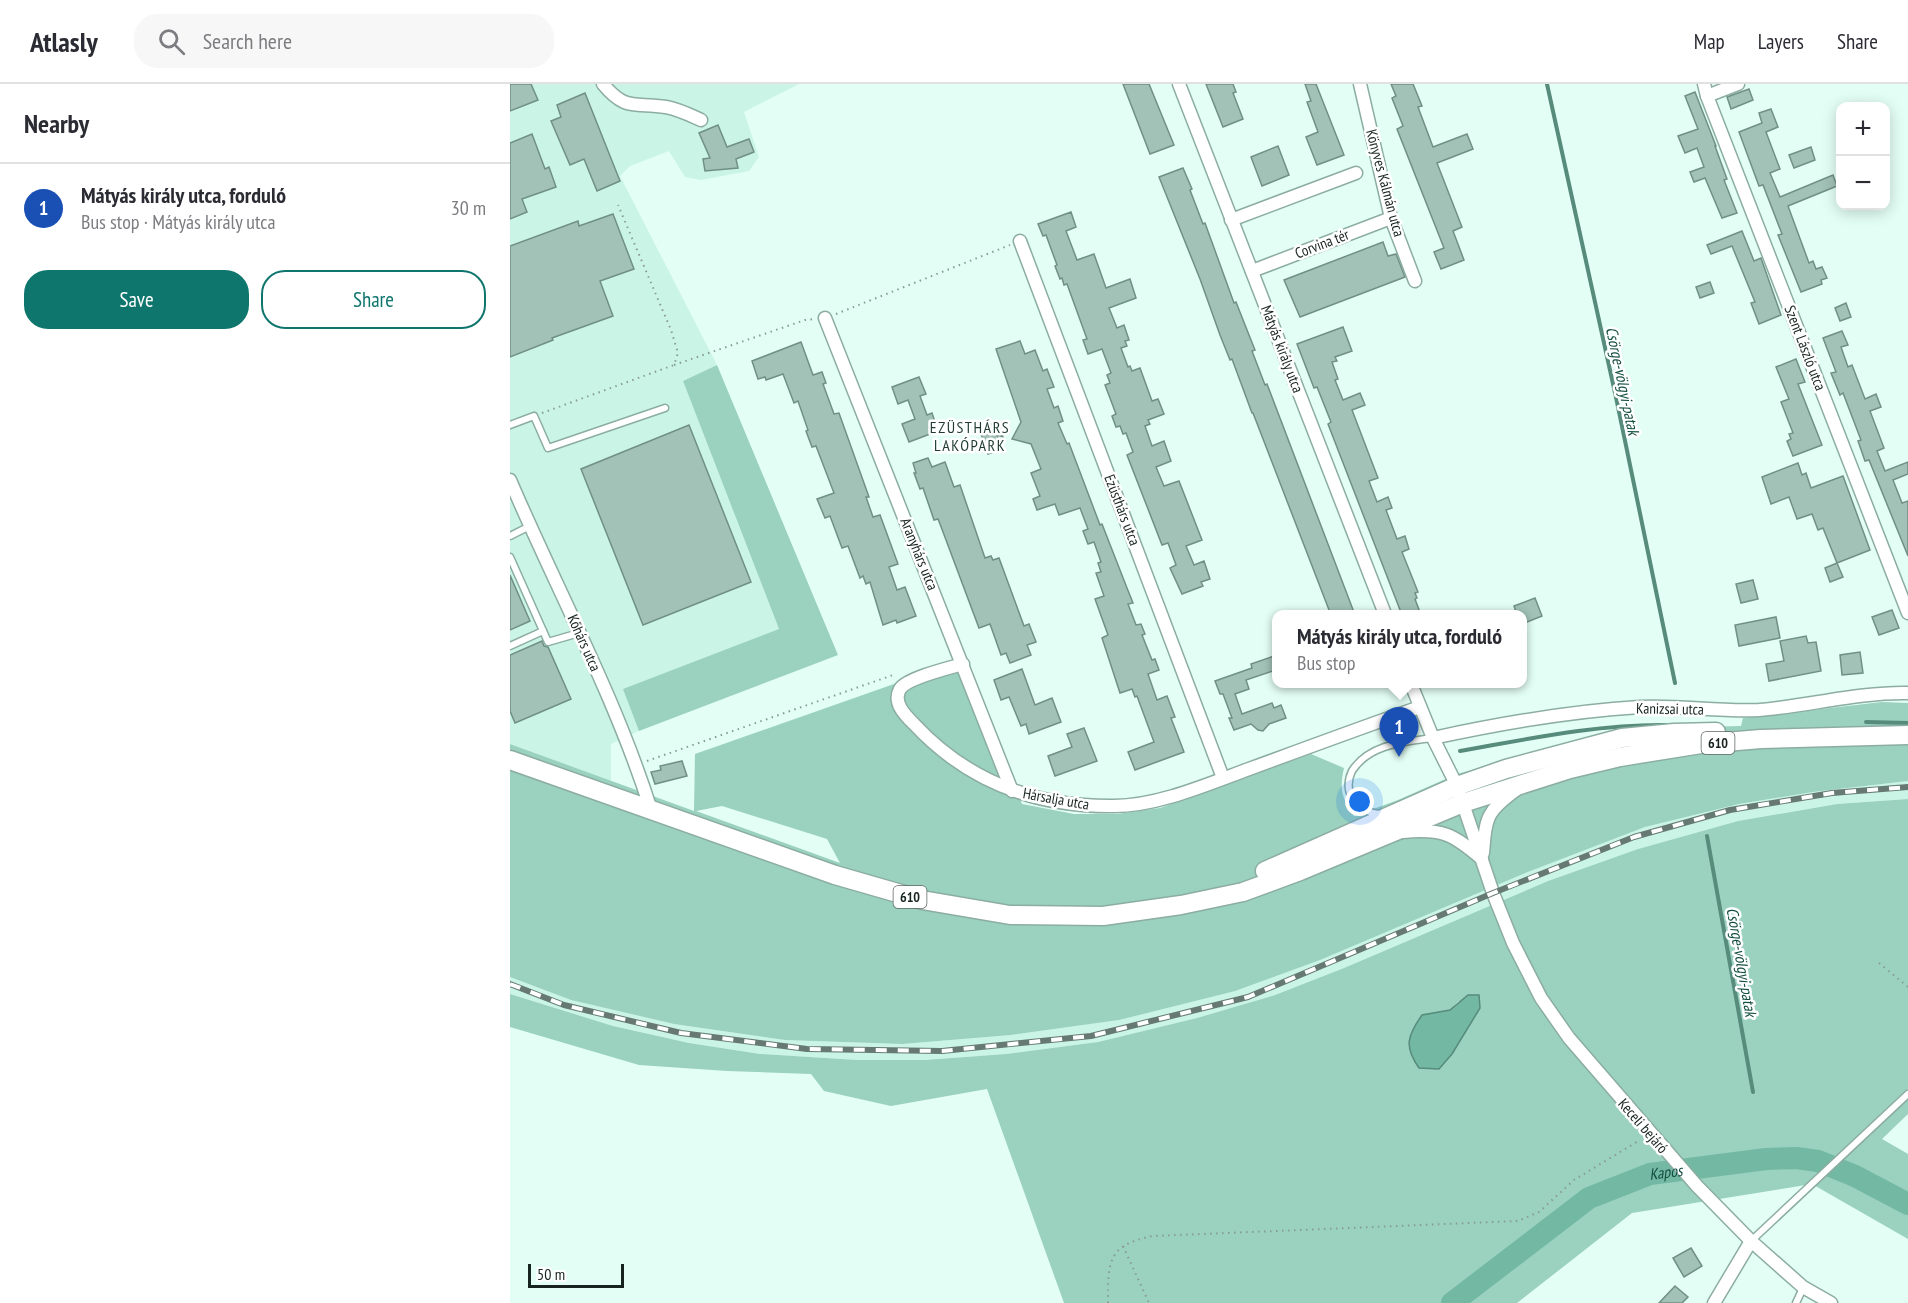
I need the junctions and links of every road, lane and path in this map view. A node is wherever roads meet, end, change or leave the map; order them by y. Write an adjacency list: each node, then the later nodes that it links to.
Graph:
1 (603, 84): 6 (street)
2 (1179, 84): 10 (street, Mátyás király utca)
3 (1360, 84): 9 (street, Könyves Kálmán utca)
4 (1738, 84): 5 (street)
5 (1706, 90): 24 (street, Szent László utca)
6 (701, 120)
7 (1356, 173): 10 (street)
8 (618, 205): 15 (path)
9 (1391, 218): 12 (street, Corvina tér); 13 (street, Könyves Kálmán utca)
10 (1231, 220): 12 (street, Mátyás király utca)
11 (1020, 241): 14 (path); 38 (street, Ezüsthárs utca)
12 (1252, 271): 23 (street, Mátyás király utca)
13 (1414, 281)
14 (825, 318): 15 (path); 28 (street, Aranyhárs utca)
15 (674, 365): 17 (path)
16 (665, 408): 17 (lane)
17 (534, 416): 18 (lane)
18 (510, 425)
19 (510, 480): 20 (street, Kőhárs utca)
20 (530, 526): 21 (lane); 26 (street, Kőhárs utca)
21 (510, 536)
22 (510, 557): 25 (lane)
23 (1383, 610)
24 (1908, 612)
25 (543, 631): 26 (lane); 27 (lane)
26 (580, 632): 37 (street, Kőhárs utca)
27 (510, 646)
28 (963, 664): 40 (street, Aranyhárs utca); 40 (street, Hársalja utca)
29 (903, 672): 37 (path)
30 (1413, 688): 32 (street)
31 (1908, 693): 35 (street, Kanizsai utca)
32 (1420, 707): 35 (street); 38 (street, Hársalja utca)
33 (1868, 735): 34 (main road, 610); 39 (main road, 610); 41 (main road, 610)
34 (1908, 735)
35 (1433, 738): 41 (street); 43 (lane)
36 (510, 760): 42 (main road, 610)
37 (637, 765): 42 (street, Kőhárs utca)
38 (1223, 778): 40 (street, Hársalja utca)
39 (1526, 783): 41 (main road, 610); 45 (street)
40 (1012, 791)
41 (1460, 795): 43 (main road, 610); 44 (main road, 610); 45 (street, Keceli bejáró)
42 (651, 810): 46 (main road, 610)
43 (1395, 815): 46 (main road, 610)
44 (1392, 834): 45 (street); 46 (main road, 610)
45 (1483, 860): 50 (street, Keceli bejáró)
46 (1181, 905)
47 (1879, 963): 48 (path)
48 (1908, 987)
49 (1908, 1094): 51 (lane)
50 (1650, 1134): 51 (street, Keceli bejáró); 52 (path)
51 (1751, 1242): 53 (street, Keceli bejáró); 56 (street)
52 (1123, 1246): 54 (path); 55 (path)
53 (1803, 1287): 57 (lane); 58 (street, Keceli bejáró)
54 (1108, 1303)
55 (1149, 1303)
56 (1714, 1303)
57 (1796, 1303)
58 (1831, 1303)

